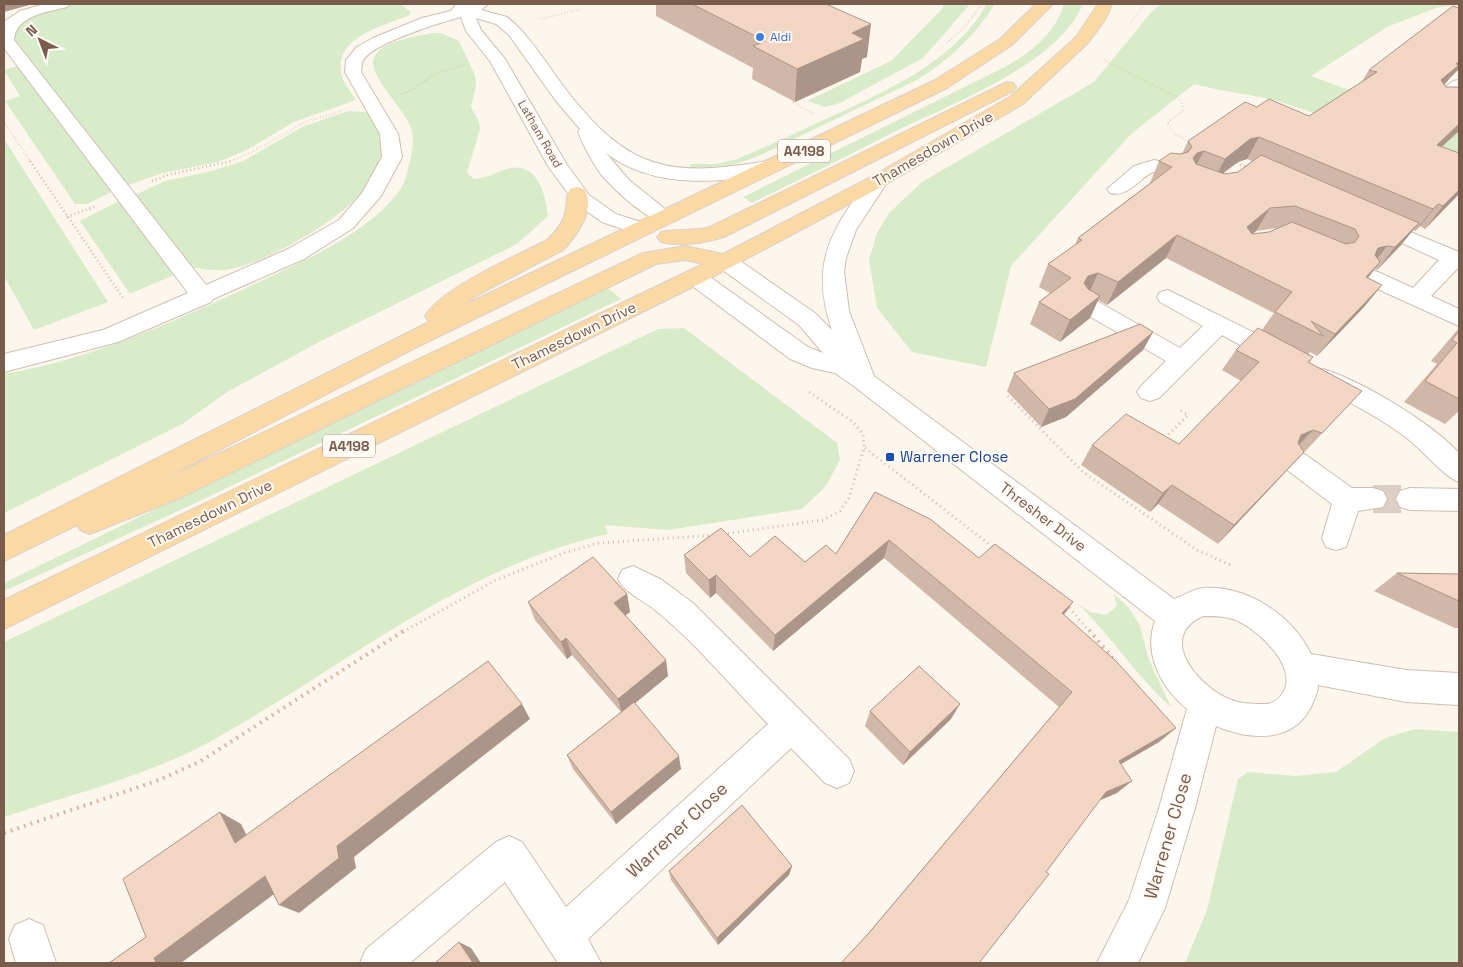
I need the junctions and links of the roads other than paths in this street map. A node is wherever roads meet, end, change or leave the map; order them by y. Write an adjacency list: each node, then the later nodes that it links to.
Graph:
1 (62, 4): 26 (street)
2 (1021, 4): 7 (main road)
3 (1045, 4): 7 (main road)
4 (426, 5): 6 (street)
5 (1107, 5): 8 (main road, Thamesdown Drive / A4198)
6 (471, 6): 11 (street); 16 (street, Latham Road); 26 (street)
7 (1020, 26): 12 (main road, A4198)
8 (1050, 69): 14 (main road, Thamesdown Drive / A4198); 20 (main road)
9 (1459, 85): 10 (street)
10 (1436, 103)
11 (583, 124): 12 (street); 18 (street)
12 (773, 166): 18 (main road, A4198)
13 (1169, 169): 15 (street)
14 (878, 181): 23 (main road, Thamesdown Drive / A4198); 35 (street)
15 (1118, 189)
16 (577, 193): 19 (street, Latham Road); 32 (main road)
17 (1354, 214): 22 (street)
18 (666, 217): 19 (main road, A4198); 20 (main road)
19 (640, 229): 20 (main road); 21 (main road); 32 (main road, A4198)
20 (695, 238): 23 (main road)
21 (668, 255): 23 (main road); 24 (main road); 43 (main road)
22 (1456, 259): 28 (street)
23 (725, 261): 24 (main road, Thamesdown Drive / A4198); 35 (street, Thresher Drive)
24 (694, 277): 35 (street, Thresher Drive); 45 (main road, Thamesdown Drive / A4198)
25 (1370, 277): 28 (street)
26 (203, 297): 34 (street)
27 (1168, 297): 31 (street)
28 (1416, 298): 30 (street)
29 (1087, 304): 33 (street)
30 (1459, 318)
31 (1219, 324): 33 (street); 38 (street)
32 (405, 343): 42 (main road, A4198)
33 (1183, 360): 36 (street)
34 (4, 363)
35 (853, 373): 46 (street, Thresher Drive)
36 (1150, 392)
37 (1296, 462): 41 (street)
38 (1459, 470)
39 (1410, 499): 40 (street)
40 (1459, 500)
41 (1336, 538)
42 (4, 549)
43 (4, 555)
44 (633, 579): 50 (street)
45 (4, 615)
46 (1173, 617): 47 (street); 49 (street)
47 (1301, 667): 48 (street); 49 (street)
48 (1459, 689)
49 (1205, 703): 54 (street, Warrener Close)
50 (792, 725): 51 (street); 52 (street, Warrener Close)
51 (837, 771)
52 (572, 950): 53 (street, Warrener Close)
53 (380, 963)
54 (1117, 963)

